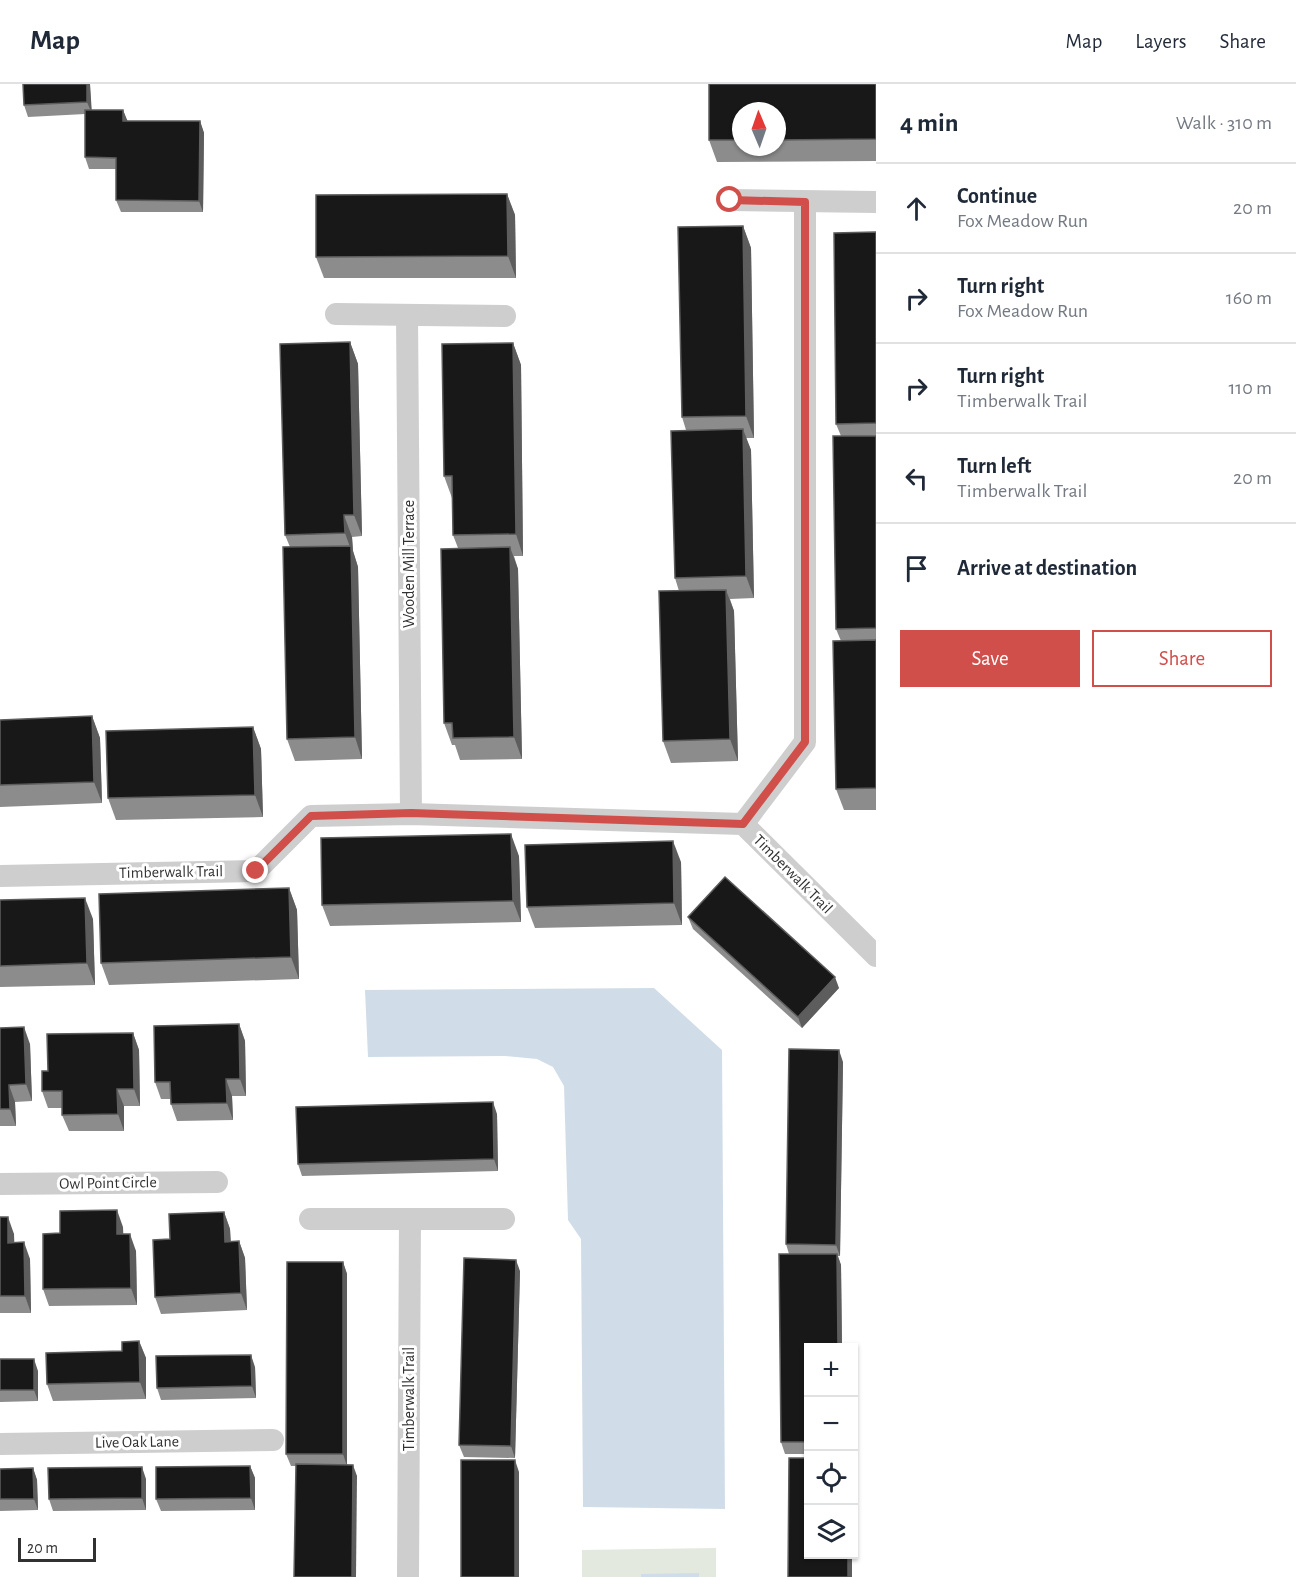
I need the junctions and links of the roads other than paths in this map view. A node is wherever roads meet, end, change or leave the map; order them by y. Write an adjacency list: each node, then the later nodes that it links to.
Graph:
1 (730, 200): 2 (street)
2 (805, 202): 3 (street); 8 (street)
3 (876, 202)
4 (336, 314): 5 (street)
5 (407, 315): 6 (street); 7 (street, Wooden Mill Terrace)
6 (505, 316)
7 (411, 813): 8 (street, Timberwalk Trail); 9 (street, Timberwalk Trail)
8 (743, 824): 10 (street, Timberwalk Trail)
9 (0, 876)
10 (876, 956)
11 (217, 1182): 12 (street, Owl Point Circle)
12 (0, 1184)
13 (310, 1219): 15 (street)
14 (504, 1219): 15 (street)
15 (410, 1220): 18 (street, Timberwalk Trail)
16 (273, 1440): 17 (street, Live Oak Lane)
17 (0, 1444)
18 (408, 1577)

